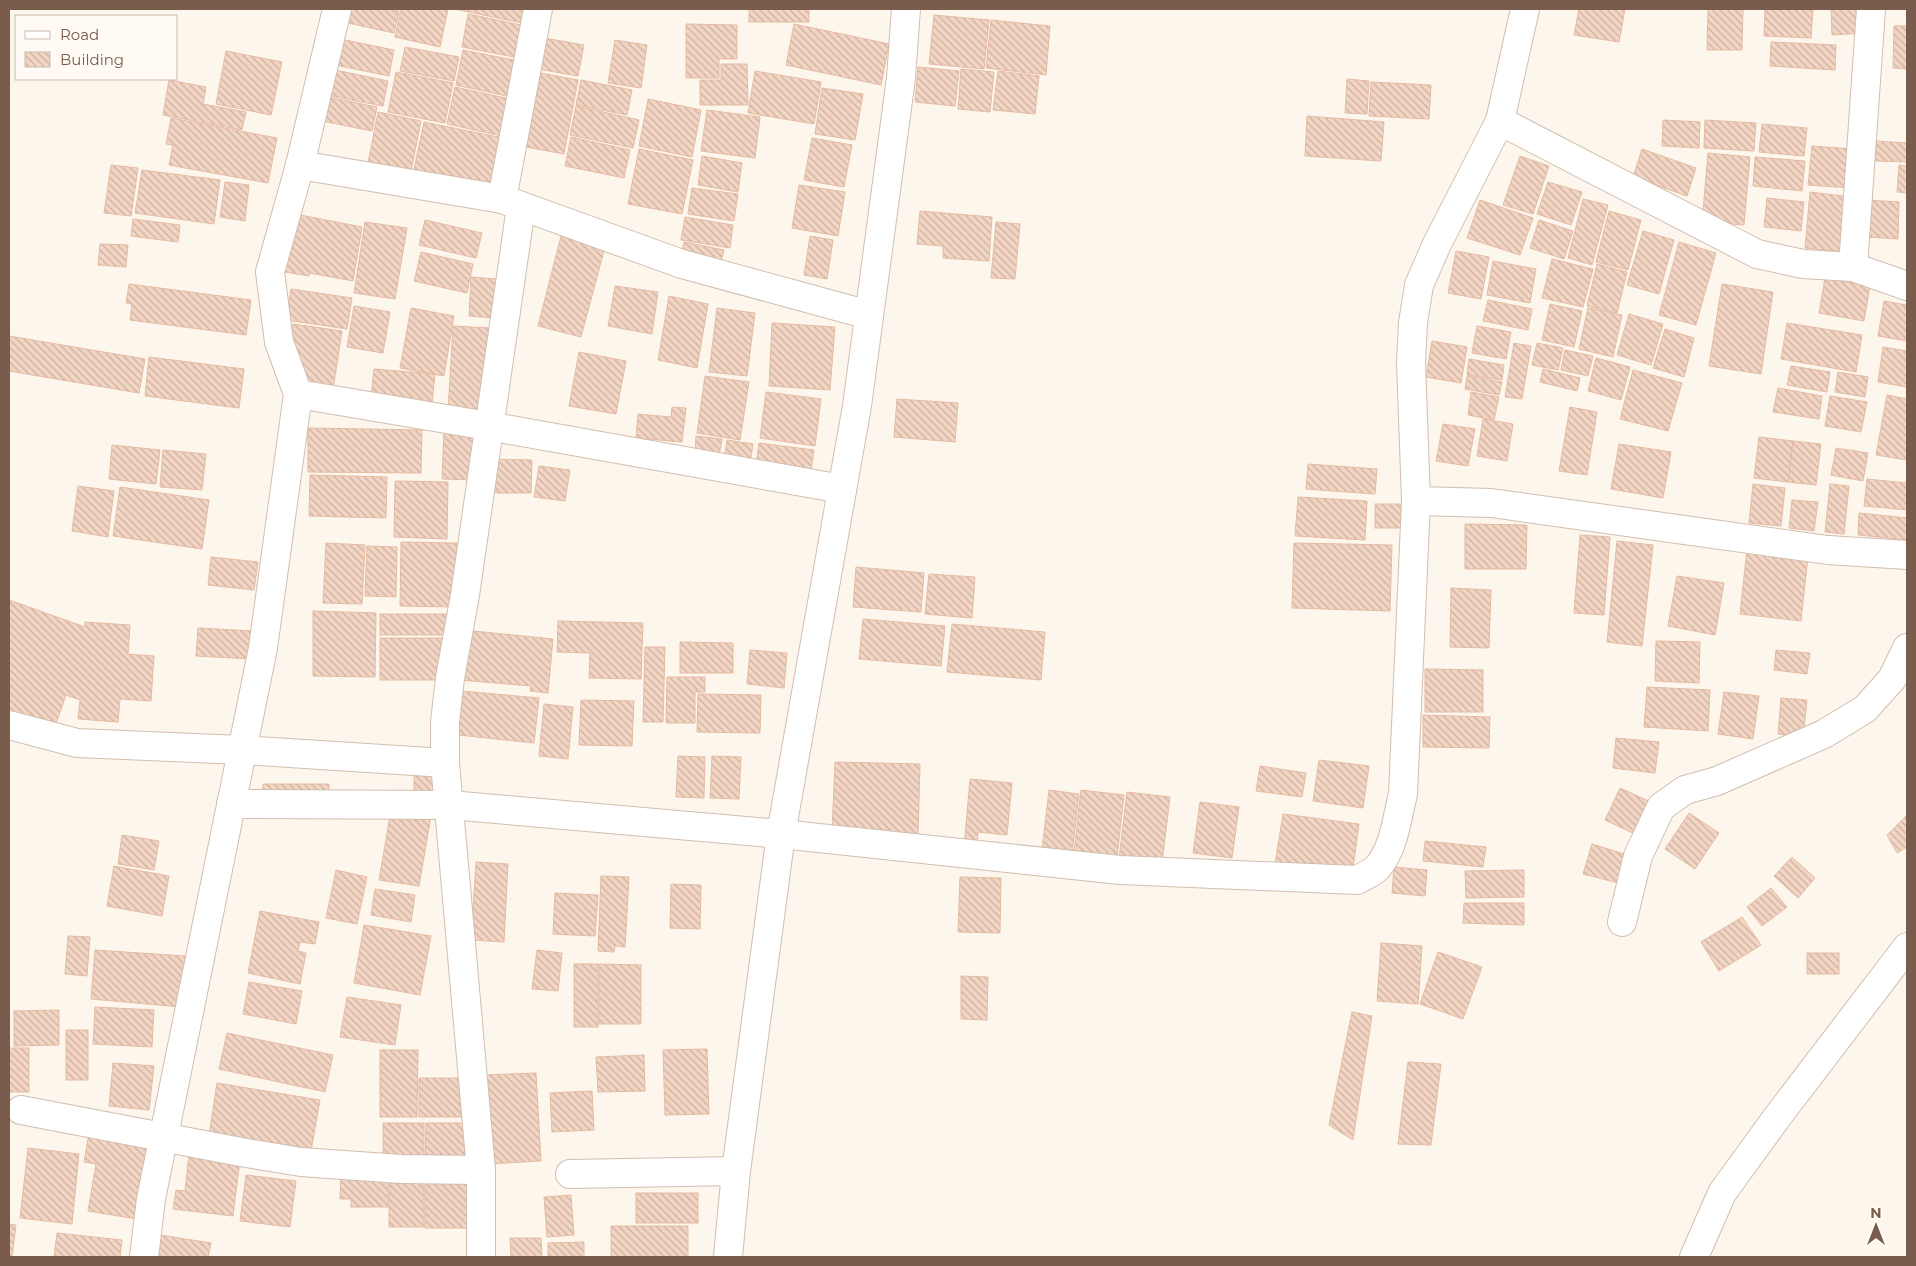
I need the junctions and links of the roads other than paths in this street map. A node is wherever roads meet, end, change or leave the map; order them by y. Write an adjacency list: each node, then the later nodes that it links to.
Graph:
1 (337, 9): 7 (street)
2 (538, 9): 8 (street)
3 (906, 9): 11 (street)
4 (1525, 9): 6 (street)
5 (1871, 9): 9 (street)
6 (1500, 121): 9 (street); 15 (street)
7 (300, 164): 8 (street); 12 (street)
8 (511, 203): 11 (street); 13 (street)
9 (1853, 267): 10 (street)
10 (1907, 286)
11 (869, 315): 14 (street)
12 (298, 394): 13 (street); 19 (street)
13 (488, 426): 14 (street); 20 (street)
14 (842, 489): 23 (street)
15 (1416, 501): 16 (street); 23 (street)
16 (1907, 555)
17 (1907, 648): 24 (street)
18 (9, 725): 19 (street)
19 (242, 750): 20 (street); 21 (street)
20 (445, 763): 22 (street)
21 (231, 804): 22 (street); 27 (street)
22 (450, 805): 23 (street); 28 (street)
23 (781, 834): 29 (street)
24 (1622, 922)
25 (1907, 947): 34 (street)
26 (21, 1110): 27 (street)
27 (163, 1137): 28 (street); 31 (street)
28 (480, 1170): 32 (street)
29 (736, 1171): 30 (street); 33 (street)
30 (570, 1174)
31 (144, 1257)
32 (481, 1257)
33 (728, 1257)
34 (1694, 1257)

